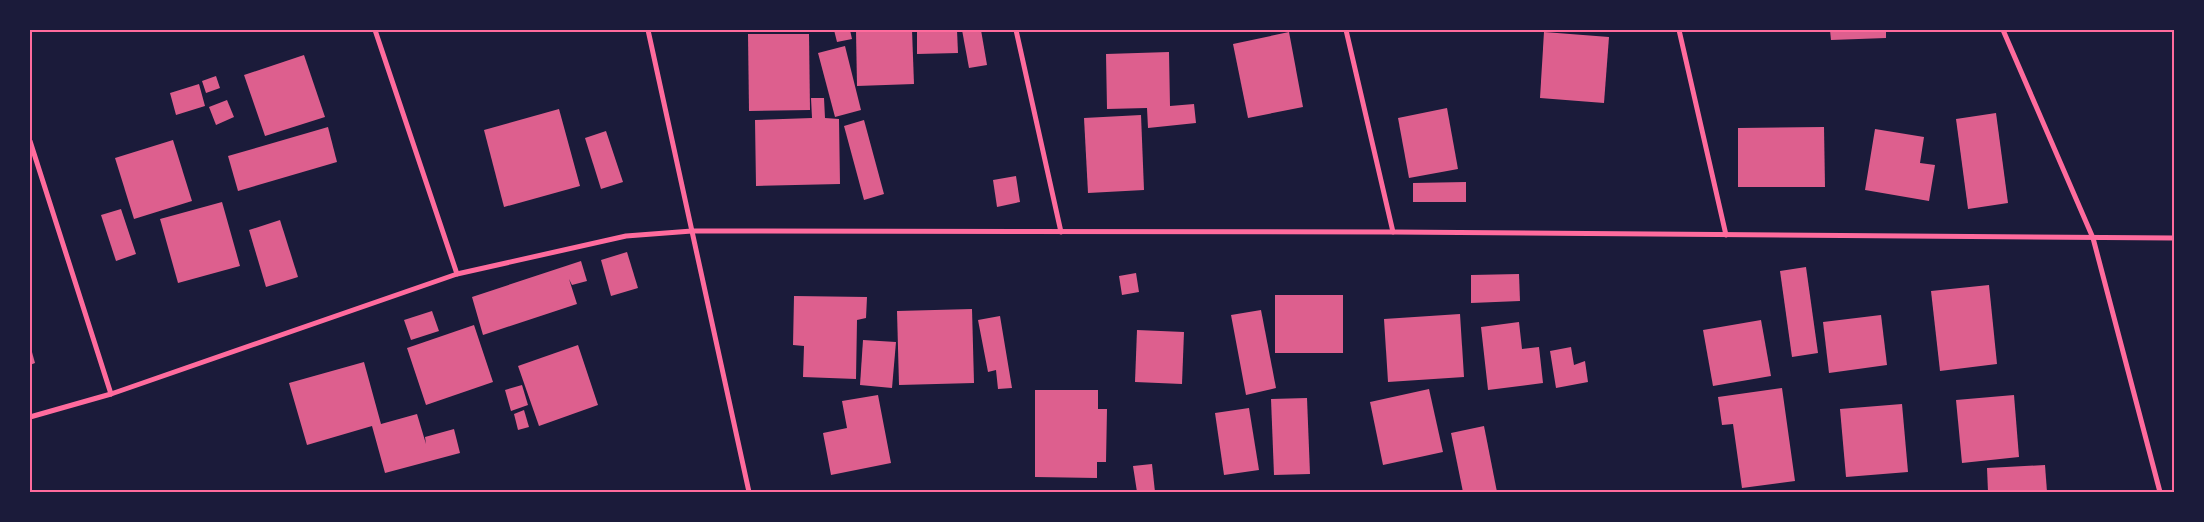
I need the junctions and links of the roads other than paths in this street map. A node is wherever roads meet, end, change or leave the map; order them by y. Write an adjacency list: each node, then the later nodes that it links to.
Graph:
1 (375, 30): 14 (street)
2 (648, 30): 8 (street)
3 (1016, 30): 9 (street)
4 (1346, 30): 10 (street)
5 (1679, 30): 11 (street)
6 (2003, 30): 12 (street)
7 (30, 141): 15 (street)
8 (692, 232): 9 (street); 14 (street); 17 (street)
9 (1061, 232): 10 (street)
10 (1393, 232): 11 (street)
11 (1726, 235): 12 (street)
12 (2093, 238): 13 (street); 18 (street)
13 (2174, 238)
14 (456, 274): 15 (street)
15 (111, 394): 16 (street)
16 (30, 417)
17 (749, 492)
18 (2160, 492)

